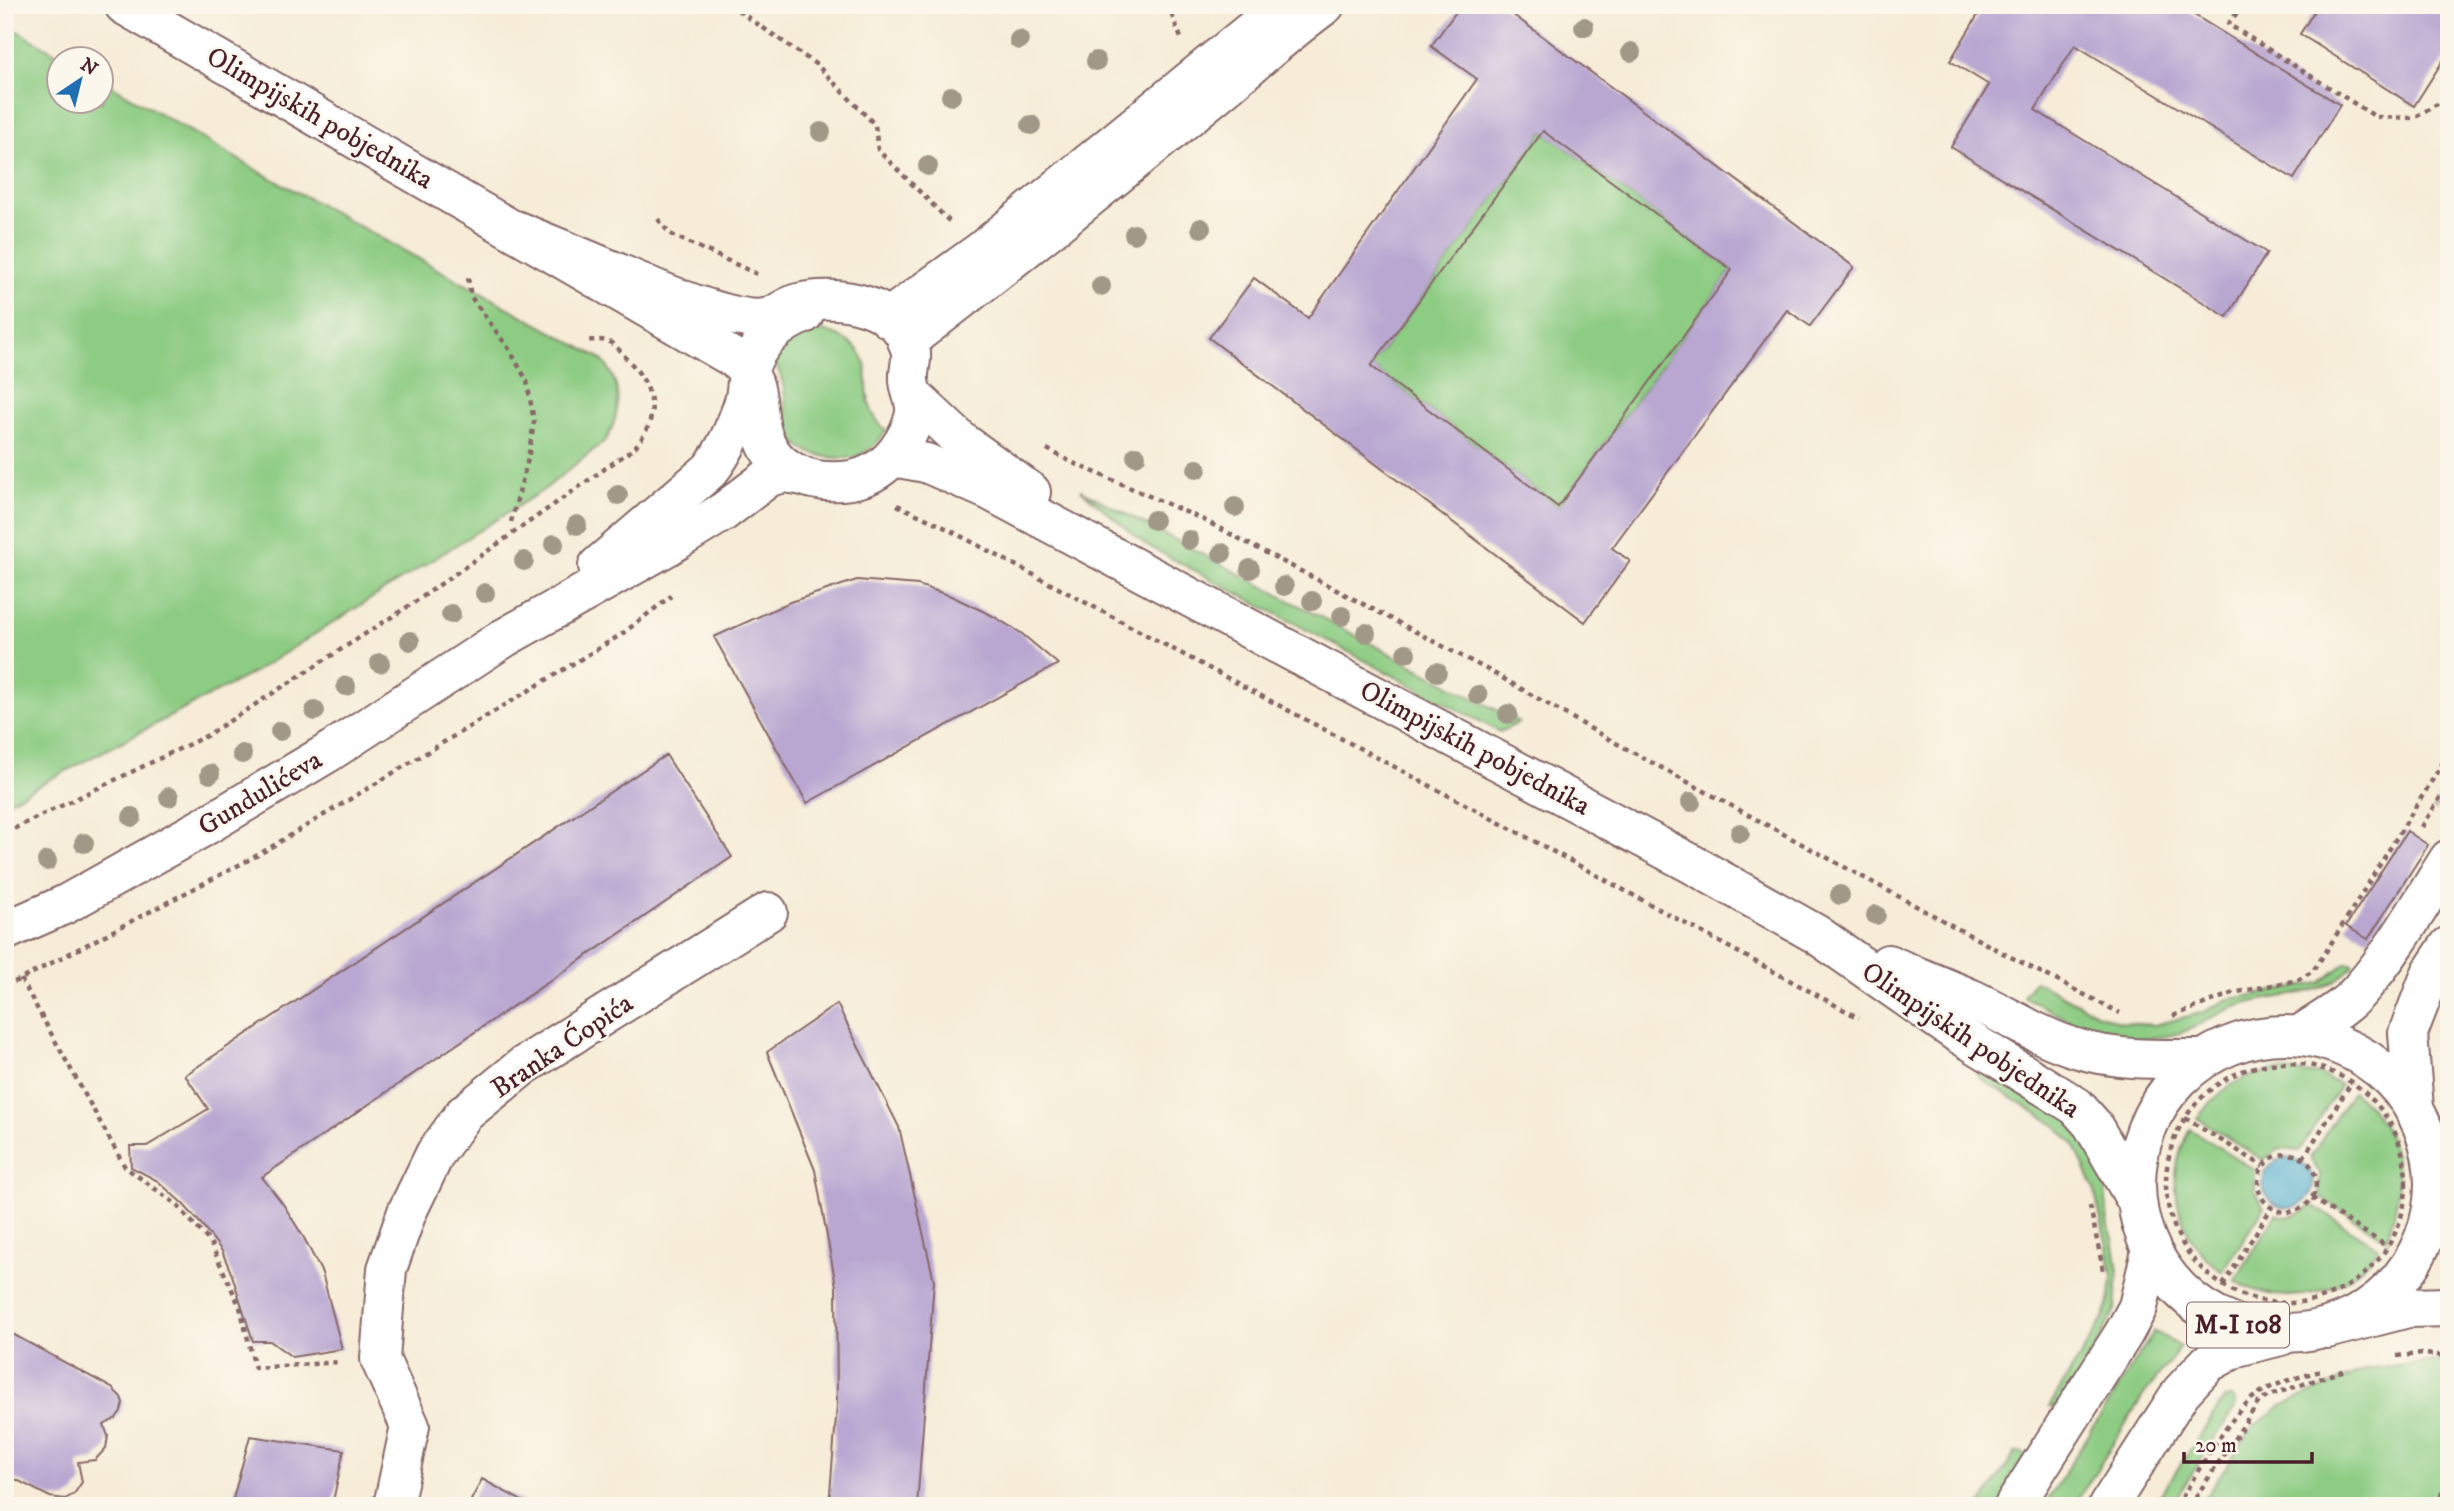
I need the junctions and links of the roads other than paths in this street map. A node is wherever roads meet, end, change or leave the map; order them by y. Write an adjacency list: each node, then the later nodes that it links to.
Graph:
1 (124, 5): 4 (street, Olimpijskih pobjednika)
2 (1282, 5): 7 (street)
3 (1325, 5): 7 (street)
4 (514, 230): 6 (street, Olimpijskih pobjednika); 8 (street, Olimpijskih pobjednika)
5 (837, 312): 6 (street, Olimpijskih pobjednika); 7 (street, Olimpijskih pobjednika); 9 (street, Olimpijskih pobjednika)
6 (774, 322): 7 (street); 8 (street, Olimpijskih pobjednika)
7 (898, 329): 9 (street)
8 (739, 384): 11 (street); 13 (street, Gundulićeva)
9 (915, 408): 10 (street); 12 (street, Olimpijskih pobjednika)
10 (895, 476): 11 (street); 12 (street, Olimpijskih pobjednika)
11 (785, 480): 13 (street, Gundulićeva)
12 (1132, 565): 17 (street, Olimpijskih pobjednika)
13 (504, 638): 16 (street, Gundulićeva)
14 (2449, 859): 19 (street)
15 (768, 912): 29 (street, Branka Ćopića)
16 (5, 932)
17 (1816, 934): 20 (street, Olimpijskih pobjednika); 23 (street, Olimpijskih pobjednika)
18 (2449, 946): 21 (street, M-I 108)
19 (2300, 1035): 20 (street, M-I 108); 21 (street, M-I 108)
20 (2202, 1059): 23 (street, M-I 108)
21 (2414, 1108): 22 (street, M-I 108)
22 (2434, 1163): 24 (street); 27 (street, M-I 108)
23 (2133, 1195): 25 (street, M-I 108)
24 (2449, 1215)
25 (2151, 1251): 28 (street, M-I 108); 30 (street)
26 (2449, 1307): 27 (street)
27 (2326, 1329): 28 (street, M-I 108)
28 (2289, 1334): 31 (street, M-I 108)
29 (393, 1506)
30 (2014, 1506)
31 (2108, 1506)

